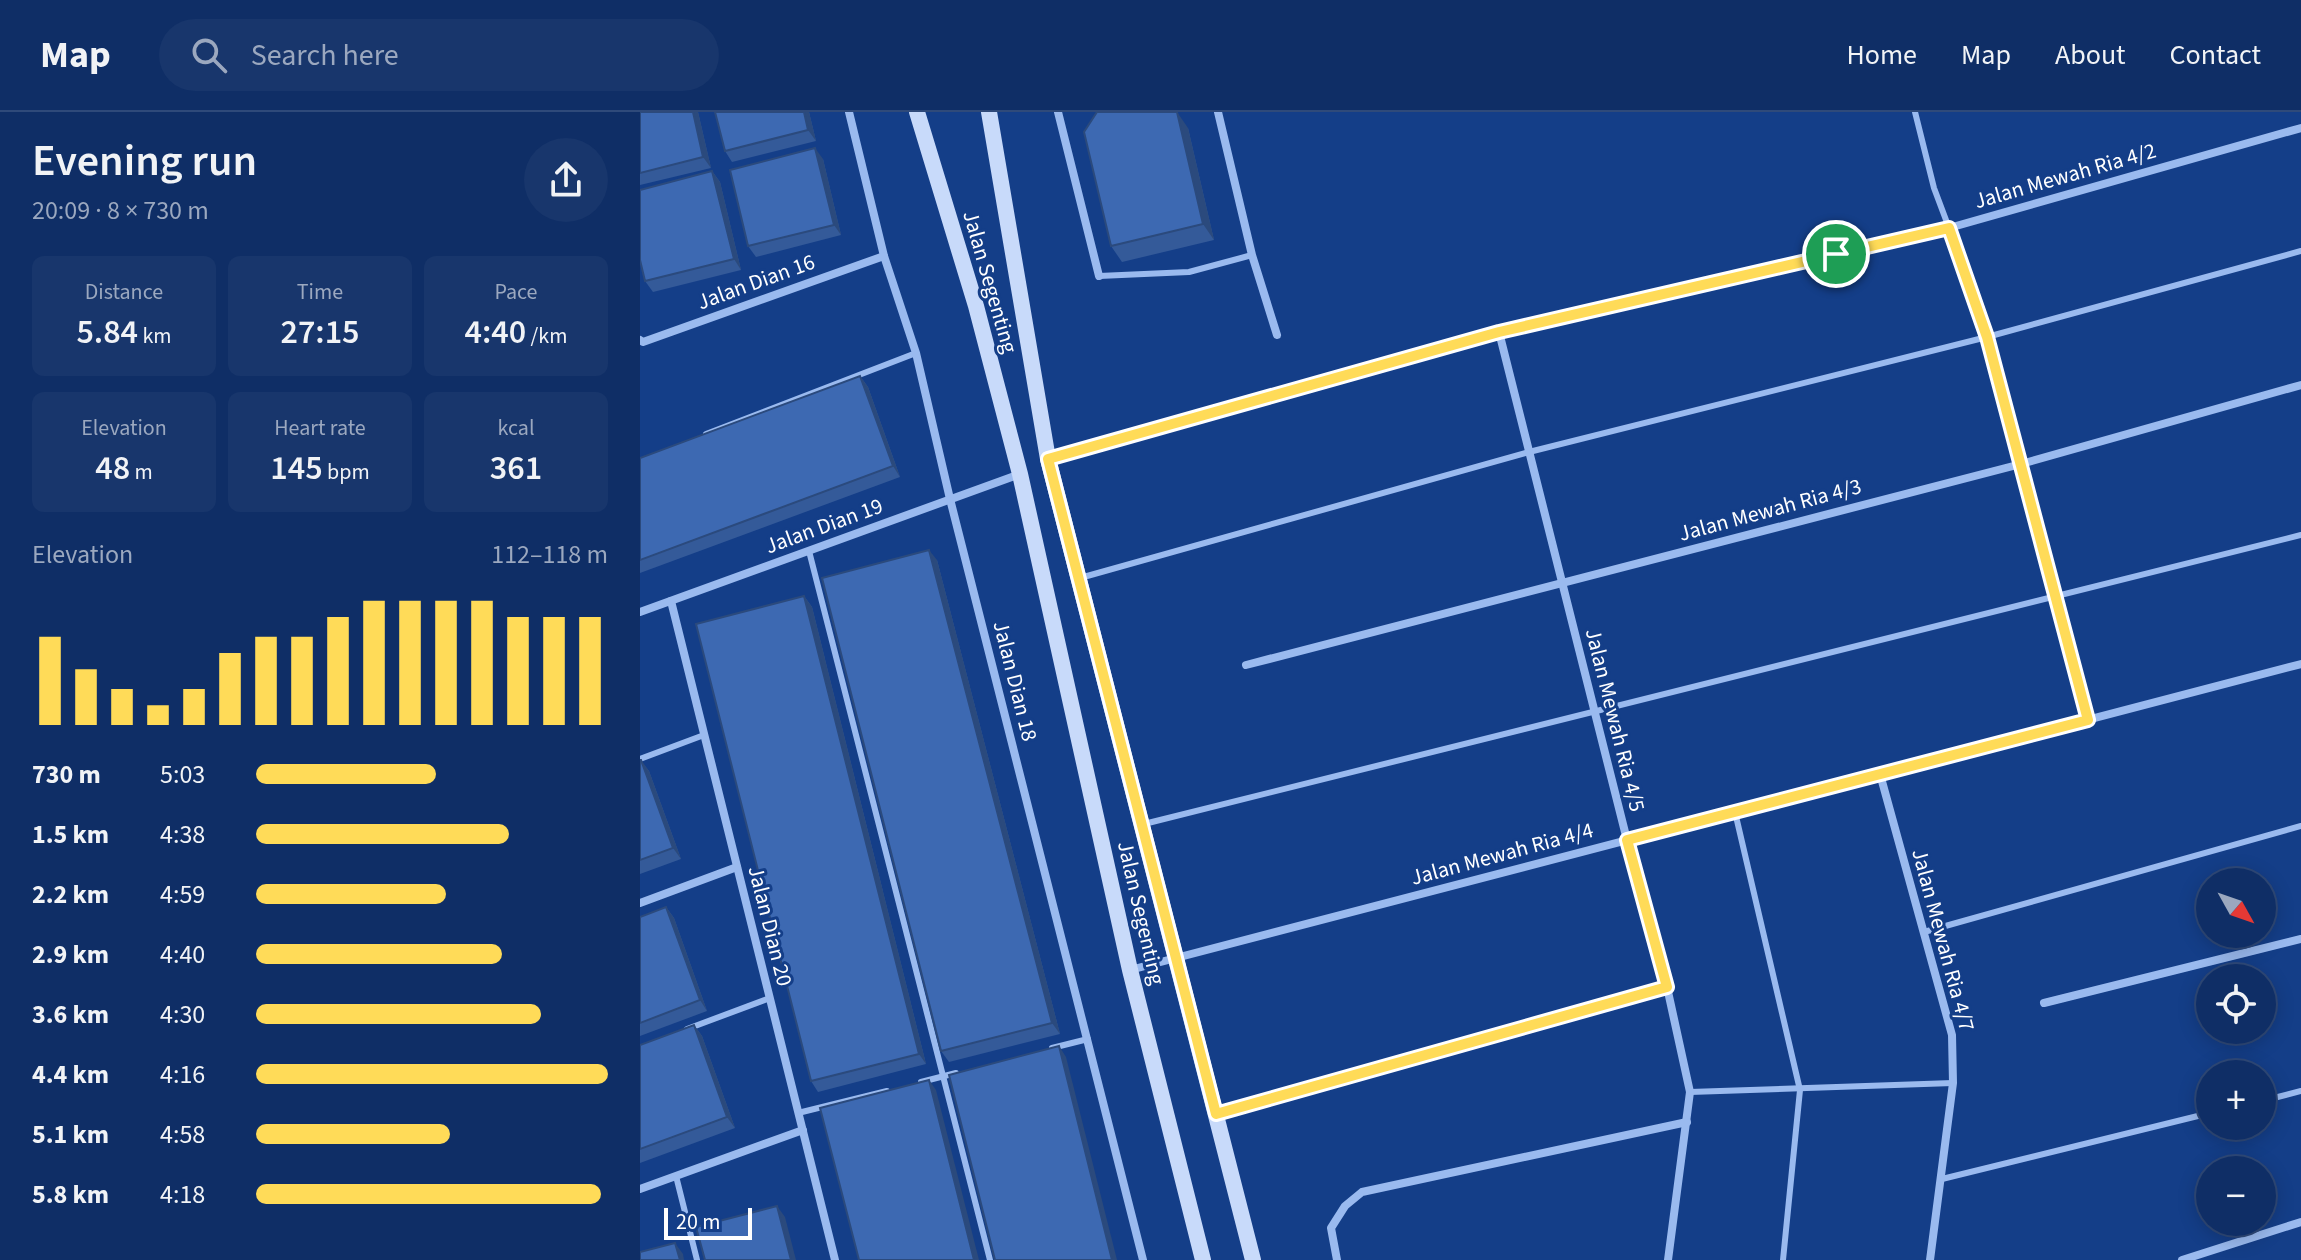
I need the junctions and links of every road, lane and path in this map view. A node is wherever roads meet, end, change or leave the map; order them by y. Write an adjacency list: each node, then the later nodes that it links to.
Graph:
1 (849, 112): 11 (street, Jalan Dian 18)
2 (917, 112): 23 (street, Jalan Segenting)
3 (989, 112): 21 (street, Jalan Segenting)
4 (1058, 112): 12 (street)
5 (1218, 112): 10 (street)
6 (1915, 112): 8 (lane)
7 (2301, 128): 8 (street, Jalan Mewah Ria 4/2)
8 (1949, 228): 13 (street, Jalan Mewah Ria 4/2); 15 (street)
9 (2301, 251): 15 (lane)
10 (1252, 255): 12 (lane); 14 (street)
11 (884, 256): 16 (street, Jalan Dian 16); 17 (street, Jalan Dian 18)
12 (1099, 276)
13 (1499, 332): 20 (street, Jalan Mewah Ria 4/5); 21 (street, Jalan Mewah Ria 4/2)
14 (1277, 335)
15 (1987, 337): 20 (lane); 22 (street)
16 (640, 340)
17 (916, 353): 19 (lane); 24 (street, Jalan Dian 18)
18 (2301, 385): 22 (street, Jalan Mewah Ria 4/3)
19 (698, 437)
20 (1529, 452): 27 (lane); 28 (street, Jalan Mewah Ria 4/5)
21 (1048, 459): 27 (street, Jalan Segenting)
22 (2021, 464): 28 (street, Jalan Mewah Ria 4/3); 29 (street)
23 (1020, 474): 24 (street, Jalan Dian 19); 48 (street, Jalan Segenting)
24 (950, 499): 26 (street, Jalan Dian 19); 53 (street, Jalan Dian 18)
25 (2301, 535): 29 (lane)
26 (809, 551): 30 (street, Jalan Dian 19); 56 (lane)
27 (1079, 578): 40 (street, Jalan Segenting)
28 (1562, 582): 33 (street, Jalan Mewah Ria 4/3); 34 (street, Jalan Mewah Ria 4/5)
29 (2055, 595): 34 (lane); 35 (street)
30 (671, 601): 31 (street, Jalan Dian 19); 36 (street, Jalan Dian 20)
31 (640, 612)
32 (2301, 664): 35 (street, Jalan Mewah Ria 4/4)
33 (1246, 665)
34 (1594, 711): 40 (lane); 42 (street, Jalan Mewah Ria 4/5)
35 (2088, 720): 38 (street, Jalan Mewah Ria 4/4)
36 (704, 735): 37 (lane); 43 (street, Jalan Dian 20)
37 (640, 759)
38 (1880, 774): 39 (street, Jalan Mewah Ria 4/4); 45 (street, Jalan Mewah Ria 4/7)
39 (1735, 812): 42 (street, Jalan Mewah Ria 4/4); 60 (lane)
40 (1143, 824): 47 (street, Jalan Segenting)
41 (2301, 826): 45 (lane)
42 (1627, 840): 47 (street, Jalan Mewah Ria 4/4); 49 (street, Jalan Mewah Ria 4/5)
43 (737, 867): 44 (street); 50 (street, Jalan Dian 20)
44 (640, 903)
45 (1924, 932): 57 (street, Jalan Mewah Ria 4/7)
46 (2301, 939): 51 (street)
47 (1178, 958): 48 (street, Jalan Mewah Ria 4/4); 65 (street, Jalan Segenting)
48 (1130, 970): 77 (street, Jalan Segenting)
49 (1667, 987): 62 (street, Jalan Mewah Ria 4/5); 65 (lane)
50 (770, 998): 52 (lane); 64 (street, Jalan Dian 20)
51 (2044, 1003)
52 (683, 1030)
53 (1088, 1039): 54 (lane); 76 (street, Jalan Dian 18)
54 (1044, 1050)
55 (957, 1073): 56 (lane)
56 (943, 1076): 58 (lane); 75 (lane)
57 (1953, 1083): 60 (lane); 70 (street, Jalan Mewah Ria 4/7)
58 (914, 1084)
59 (900, 1087): 64 (lane)
60 (1800, 1090): 62 (lane); 81 (lane)
61 (2301, 1091): 63 (lane)
62 (1690, 1092): 67 (street, Jalan Mewah Ria 4/5)
63 (2276, 1097)
64 (798, 1113): 68 (street, Jalan Dian 20)
65 (1216, 1114): 78 (street, Jalan Segenting)
66 (2196, 1116): 70 (lane)
67 (1687, 1122): 79 (street); 80 (street, Jalan Mewah Ria 4/5)
68 (803, 1130): 69 (street); 74 (street, Jalan Dian 20)
69 (676, 1176): 71 (street); 73 (lane)
70 (1942, 1179): 82 (street, Jalan Mewah Ria 4/7)
71 (640, 1189)
72 (2301, 1222): 83 (street)
73 (697, 1260)
74 (835, 1260)
75 (990, 1260)
76 (1143, 1260)
77 (1203, 1260)
78 (1253, 1260)
79 (1337, 1260)
80 (1668, 1260)
81 (1783, 1260)
82 (1930, 1260)
83 (2182, 1260)

